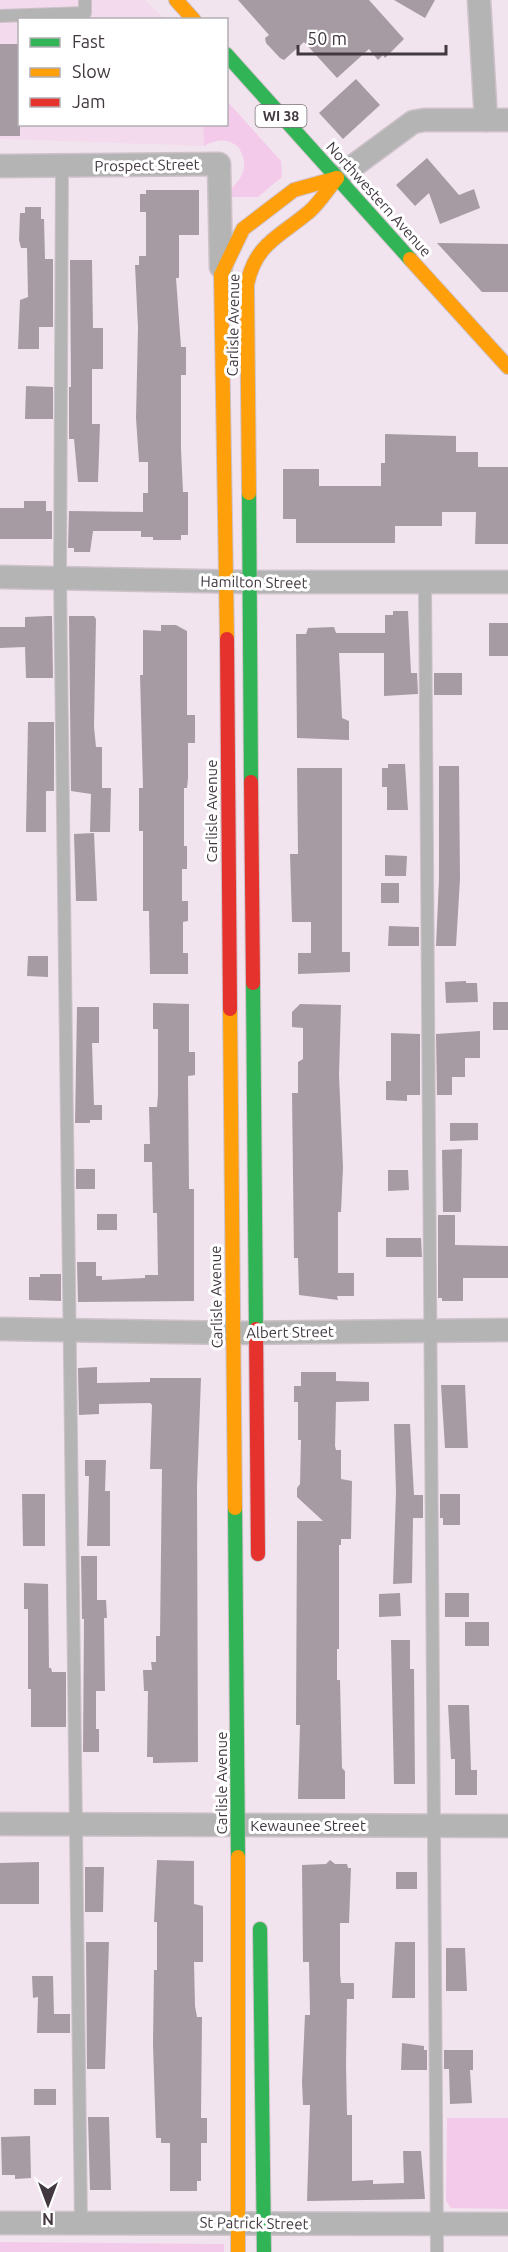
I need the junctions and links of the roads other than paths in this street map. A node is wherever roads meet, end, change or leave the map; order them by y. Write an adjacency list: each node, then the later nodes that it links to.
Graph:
1 (85, 0): 4 (lane)
2 (176, 0): 5 (street)
3 (479, 0): 7 (street)
4 (0, 16)
5 (192, 18)
6 (228, 56): 10 (street, Northwestern Avenue / WI 38)
7 (497, 120): 10 (street)
8 (0, 166): 9 (street, Prospect Street)
9 (62, 167): 11 (street, Prospect Street); 14 (lane)
10 (337, 178): 11 (street, Carlisle Avenue); 12 (street, Northwestern Avenue / WI 38); 16 (street, Carlisle Avenue)
11 (221, 275): 15 (street, Carlisle Avenue)
12 (508, 367)
13 (0, 578): 14 (street, Hamilton Street)
14 (60, 578): 15 (street, Hamilton Street); 22 (lane)
15 (226, 582): 16 (street, Hamilton Street); 19 (street, Carlisle Avenue)
16 (251, 582): 17 (street, Hamilton Street); 20 (street, Carlisle Avenue)
17 (425, 582): 18 (street, Hamilton Street); 23 (lane)
18 (508, 582)
19 (229, 1002): 20 (street); 26 (street, Carlisle Avenue)
20 (252, 1002): 25 (street, Carlisle Avenue)
21 (0, 1329): 22 (street, Albert Street)
22 (71, 1329): 26 (street, Albert Street); 30 (lane)
23 (431, 1330): 24 (street, Albert Street); 25 (street, Albert Street); 31 (lane)
24 (508, 1330)
25 (257, 1332): 26 (street, Albert Street); 27 (street, Carlisle Avenue)
26 (233, 1333): 29 (street, Carlisle Avenue)
27 (258, 1572)
28 (0, 1824): 30 (street, Kewaunee Street)
29 (254, 1824): 30 (street, Kewaunee Street); 31 (street, Kewaunee Street); 34 (street, Carlisle Avenue)
30 (76, 1825): 36 (lane)
31 (435, 1826): 32 (street, Kewaunee Street); 38 (lane)
32 (508, 1826)
33 (260, 1918): 37 (street)
34 (238, 2222): 36 (street, St Patrick Street); 37 (street, St Patrick Street); 40 (street, Carlisle Avenue)
35 (0, 2223): 36 (street, St Patrick Street)
36 (81, 2223)
37 (264, 2223): 38 (street, St Patrick Street); 41 (street)
38 (436, 2224): 39 (street, St Patrick Street); 42 (lane)
39 (508, 2224)
40 (238, 2252)
41 (264, 2252)
42 (437, 2252)

